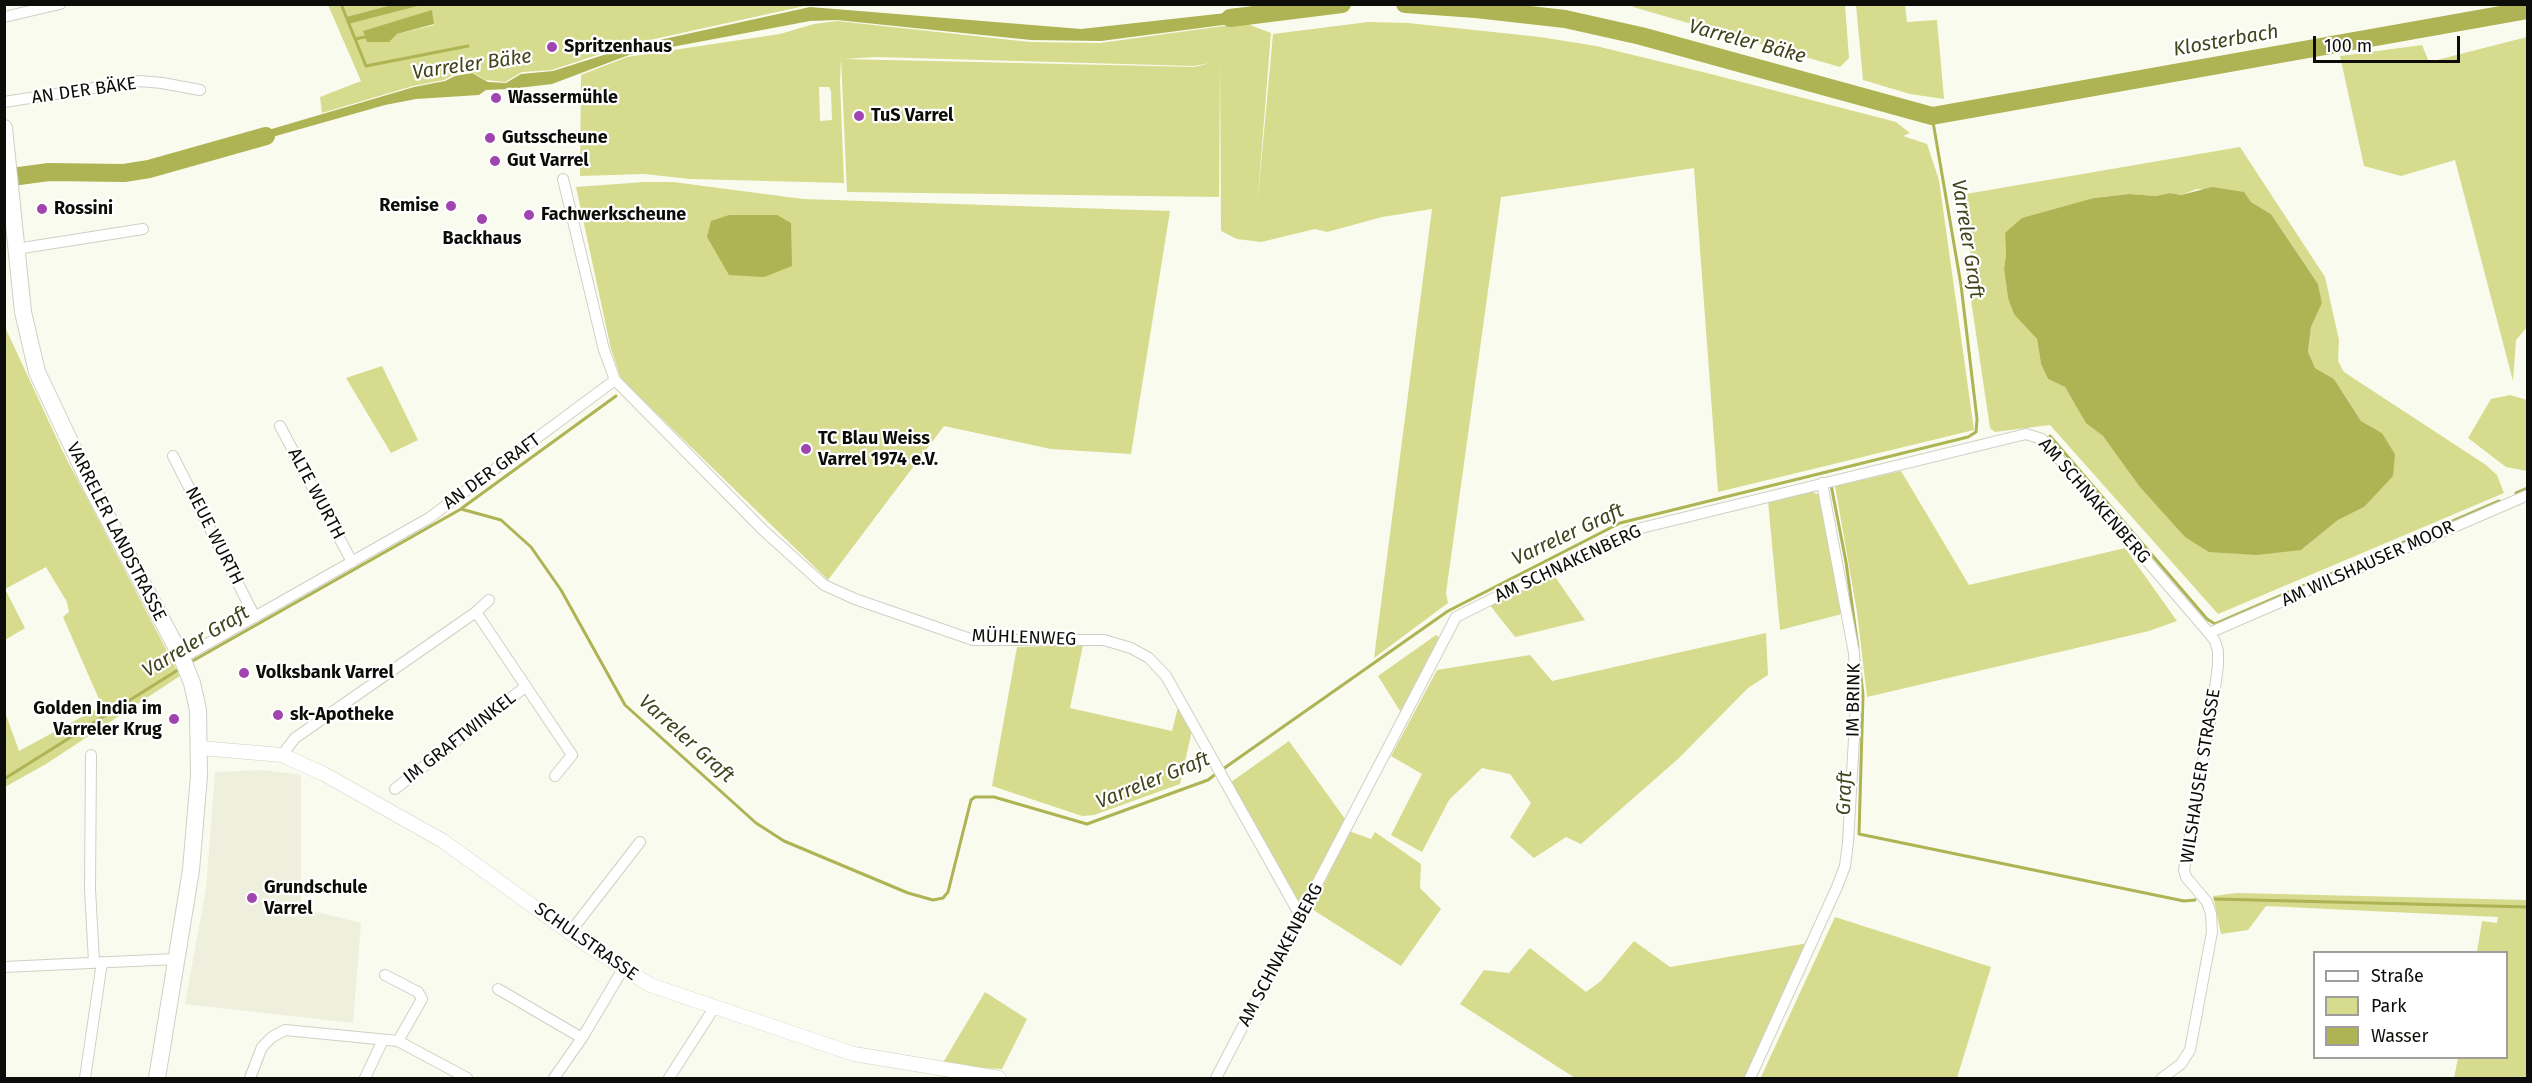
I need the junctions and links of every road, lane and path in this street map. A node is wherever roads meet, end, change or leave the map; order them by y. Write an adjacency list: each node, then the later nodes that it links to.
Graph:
1 (60, 4): 2 (street)
2 (4, 17)
3 (200, 90): 4 (street, AN DER BÄKE)
4 (4, 102)
5 (4, 128): 8 (main road, VARRELER LANDSTRASSE)
6 (563, 179): 9 (street)
7 (143, 229): 8 (street)
8 (16, 249): 19 (main road, VARRELER LANDSTRASSE)
9 (615, 380): 14 (street, AN DER GRAFT); 27 (street, MÜHLENWEG)
10 (280, 426): 14 (street, ALTE WURTH)
11 (173, 456): 17 (street, NEUE WURTH)
12 (1822, 483): 18 (street, AM SCHNAKENBERG); 27 (street, AM SCHNAKENBERG); 48 (street, IM BRINK)
13 (2528, 495): 18 (street, AM WILSHAUSER MOOR)
14 (352, 562): 17 (street, AN DER GRAFT)
15 (489, 600): 16 (street)
16 (476, 612): 20 (street, IM GRAFTWINKEL); 23 (street)
17 (255, 616): 19 (street, AN DER GRAFT)
18 (2209, 633): 49 (street, WILSHAUSER STRASSE)
19 (184, 663): 21 (main road, VARRELER LANDSTRASSE)
20 (525, 687): 24 (street, IM GRAFTWINKEL); 25 (street, IM GRAFTWINKEL)
21 (200, 748): 23 (street, SCHULSTRASSE); 29 (main road, VARRELER LANDSTRASSE)
22 (91, 755): 30 (street)
23 (282, 755): 28 (street, SCHULSTRASSE)
24 (555, 776)
25 (395, 789)
26 (640, 842): 28 (street)
27 (1301, 917): 47 (street, AM SCHNAKENBERG)
28 (571, 931): 32 (street, SCHULSTRASSE)
29 (175, 959): 30 (street); 40 (main road, VARRELER LANDSTRASSE)
30 (98, 962): 31 (street); 39 (street)
31 (4, 967)
32 (623, 969): 35 (street, SCHULSTRASSE); 36 (street)
33 (385, 975): 38 (street)
34 (498, 989): 36 (street)
35 (714, 1008): 45 (street); 46 (street, SCHULSTRASSE)
36 (582, 1038): 44 (street)
37 (382, 1040): 38 (street); 41 (street); 42 (street)
38 (398, 1041): 43 (street)
39 (85, 1078)
40 (157, 1078)
41 (250, 1078)
42 (365, 1078)
43 (467, 1078)
44 (554, 1078)
45 (669, 1078)
46 (999, 1078)
47 (1216, 1078)
48 (1750, 1078)
49 (2162, 1078)

